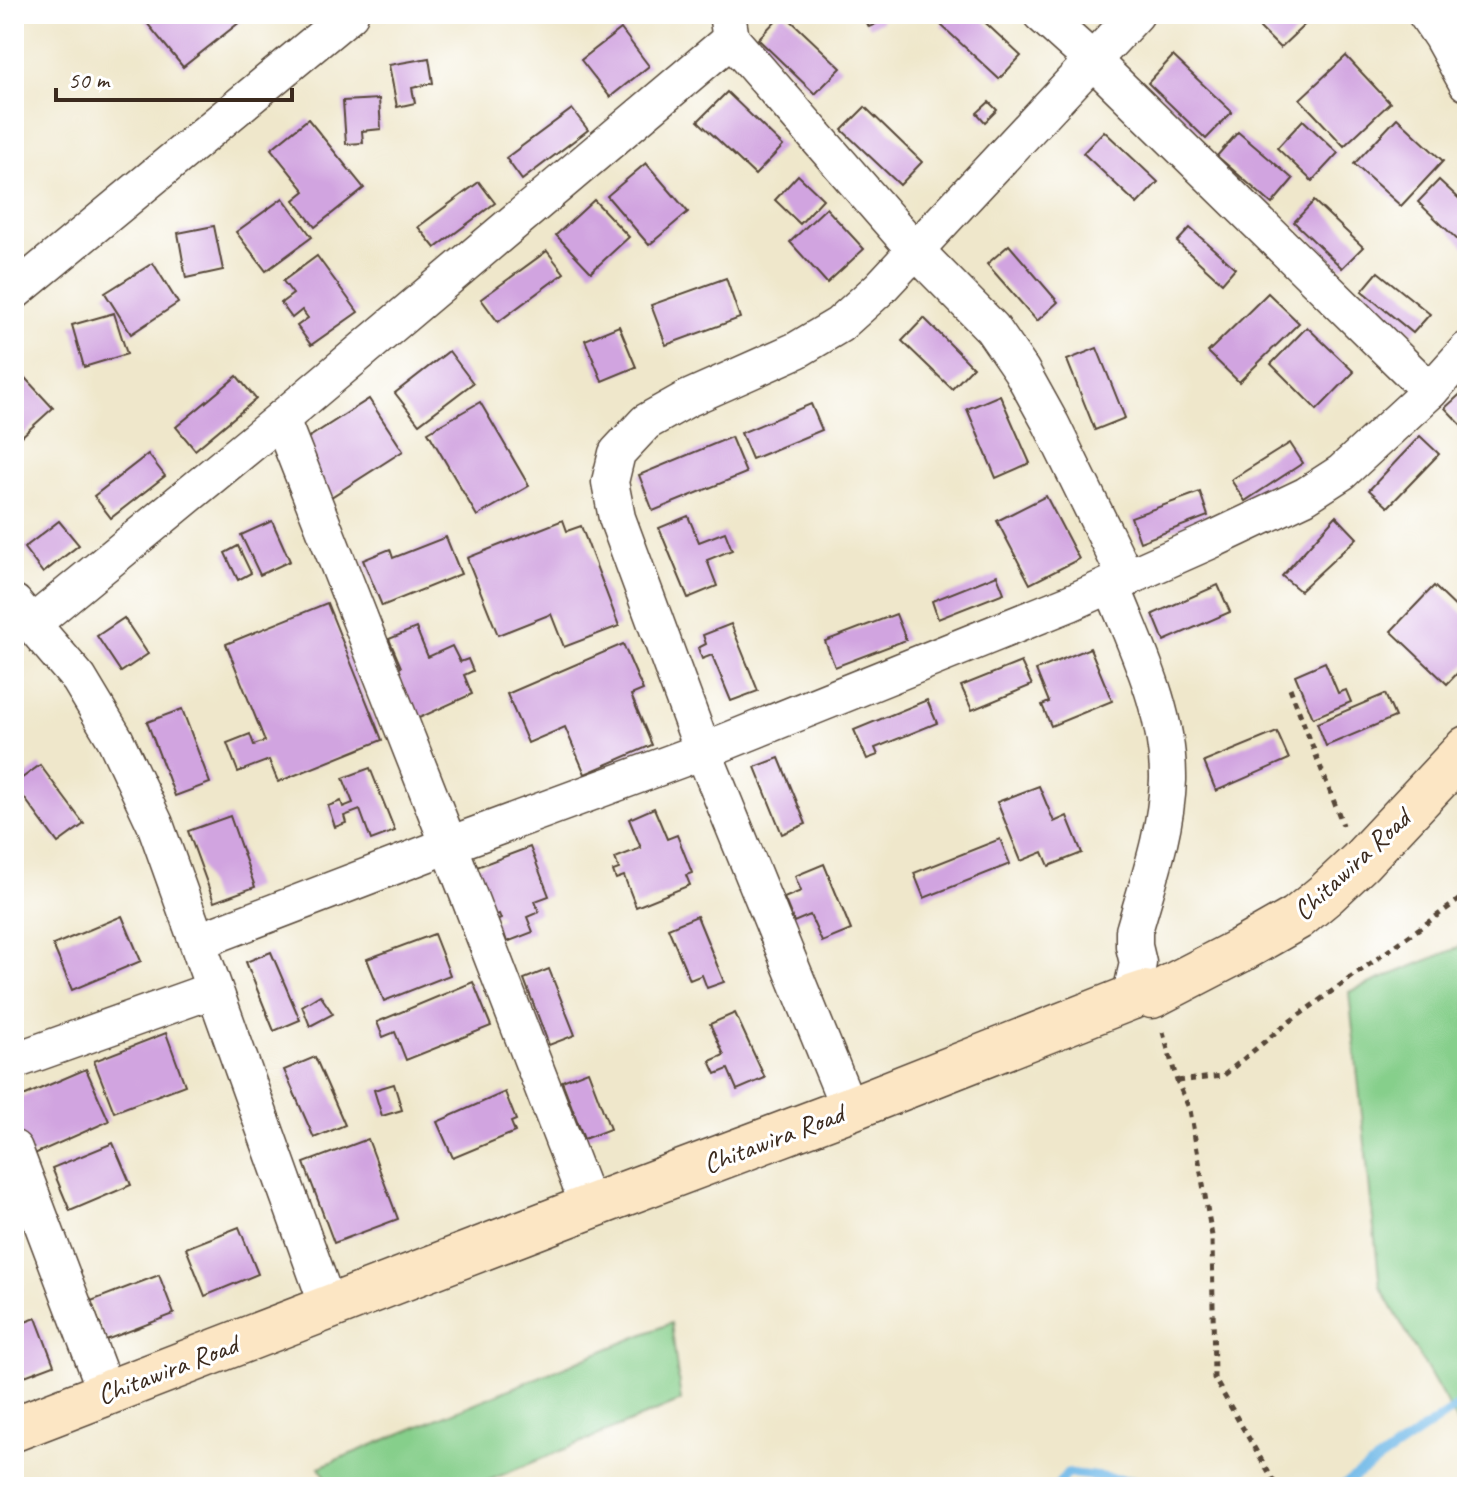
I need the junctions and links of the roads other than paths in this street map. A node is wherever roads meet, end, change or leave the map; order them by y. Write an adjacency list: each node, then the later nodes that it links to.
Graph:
1 (350, 14): 9 (street)
2 (1041, 14): 6 (street)
3 (1136, 14): 6 (street)
4 (1426, 14): 7 (street)
5 (729, 27): 8 (street); 12 (street)
6 (1093, 61): 8 (street); 11 (street)
7 (1467, 83)
8 (915, 250): 13 (street); 16 (street)
9 (14, 292)
10 (1467, 350): 11 (street)
11 (1430, 391): 13 (street)
12 (281, 419): 14 (street); 17 (street)
13 (1120, 582): 16 (street); 20 (street)
14 (23, 614): 18 (street)
15 (1467, 748): 20 (street, Chitawira Road)
16 (703, 751): 17 (street); 22 (street)
17 (449, 845): 18 (street); 24 (street)
18 (199, 941): 19 (street)
19 (213, 990): 21 (street); 25 (street)
20 (1141, 997): 22 (street, Chitawira Road)
21 (14, 1061)
22 (849, 1109): 24 (street, Chitawira Road)
23 (14, 1149): 26 (street)
24 (589, 1207): 25 (street, Chitawira Road)
25 (328, 1306): 26 (street, Chitawira Road)
26 (106, 1392): 27 (street, Chitawira Road)
27 (14, 1429)

